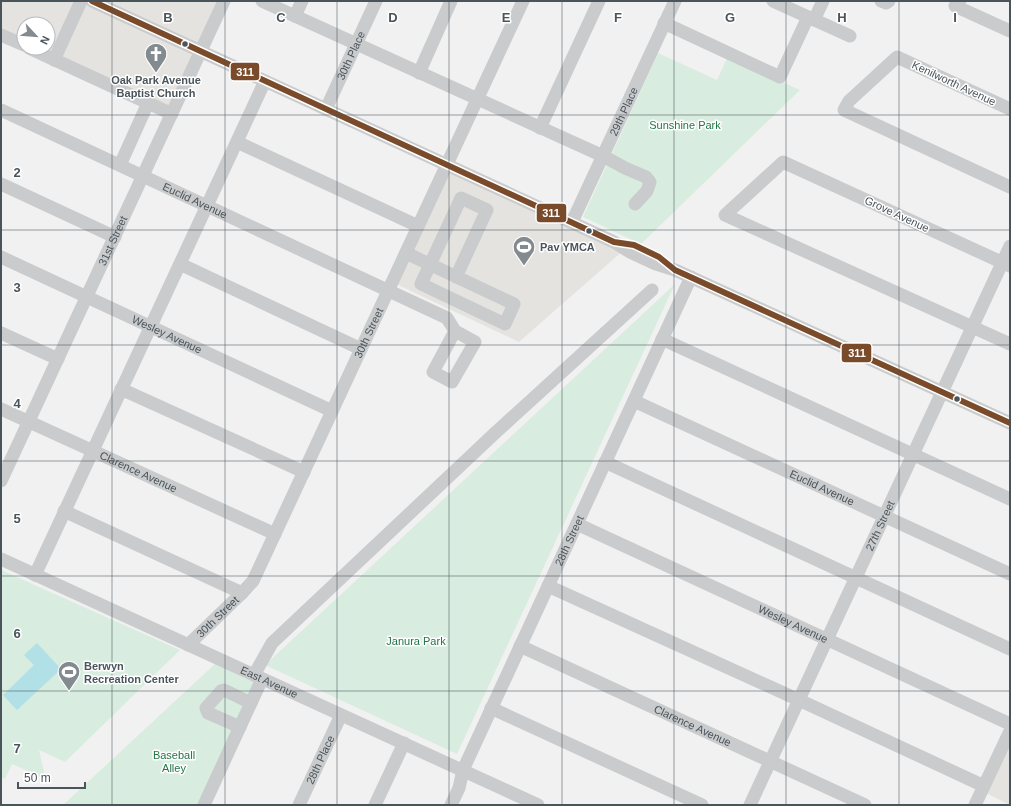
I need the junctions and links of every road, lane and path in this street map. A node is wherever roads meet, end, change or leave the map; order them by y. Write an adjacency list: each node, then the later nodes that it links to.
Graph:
1 (81, 1): 26 (street)
2 (92, 1): 24 (street)
3 (224, 1): 24 (street, 31st Street)
4 (262, 1): 16 (street)
5 (302, 1): 16 (street)
6 (376, 1): 23 (street, 30th Place)
7 (451, 1): 27 (street)
8 (523, 1): 29 (street, 30th Street)
9 (599, 1): 35 (street)
10 (675, 1): 18 (street, 29th Place)
11 (773, 1): 17 (street)
12 (823, 1): 17 (street)
13 (881, 1): 14 (street)
14 (889, 1)
15 (960, 1): 19 (street)
16 (295, 16): 23 (street)
17 (811, 18): 18 (street); 21 (street)
18 (664, 23): 37 (street, 29th Place)
19 (1010, 31)
20 (1, 35): 22 (street)
21 (850, 36)
22 (16, 42)
23 (355, 44): 27 (street); 31 (street, 30th Place)
24 (201, 51): 28 (street); 34 (street, 31st Street)
25 (46, 56): 26 (street)
26 (54, 60): 30 (street)
27 (419, 73): 29 (street)
28 (265, 81): 31 (street); 36 (street)
29 (477, 99): 35 (street); 39 (street, 30th Street)
30 (148, 103): 34 (street); 38 (street)
31 (326, 109): 39 (street)
32 (1010, 109): 42 (street, Kenilworth Avenue)
33 (1, 110): 38 (street, Euclid Avenue)
34 (172, 114): 40 (street, 31st Street)
35 (540, 128): 37 (street)
36 (237, 142): 44 (street); 46 (street)
37 (603, 156): 43 (street); 45 (street, 29th Place)
38 (120, 165): 40 (street, Euclid Avenue)
39 (447, 165): 45 (street); 46 (street, 30th Street)
40 (143, 176): 44 (street, Euclid Avenue); 47 (street, 31st Street)
41 (1, 184): 47 (street)
42 (1010, 187)
43 (635, 204)
44 (207, 206): 51 (street); 56 (street, Euclid Avenue)
45 (572, 222): 55 (street)
46 (418, 226): 49 (street, 30th Street)
47 (115, 237): 58 (street, 31st Street)
48 (1010, 246): 53 (street, 27th Street)
49 (406, 253): 52 (street); 56 (street, 30th Street)
50 (1, 257): 58 (street, Wesley Avenue)
51 (180, 264): 59 (street); 65 (street)
52 (430, 264): 54 (street); 54 (street); 54 (street)
53 (1006, 264): 60 (street, 27th Street); 60 (street, Grove Avenue)
54 (456, 277)
55 (691, 277): 63 (street, 28th Street); 68 (street)
56 (388, 290): 61 (street, Euclid Avenue); 65 (street, 30th Street)
57 (652, 290): 94 (street)
58 (87, 297): 59 (street, Wesley Avenue); 66 (street, 31st Street)
59 (151, 327): 67 (street); 71 (street, Wesley Avenue)
60 (972, 327): 64 (street); 68 (street, 27th Street)
61 (455, 331)
62 (1, 333): 66 (street)
63 (662, 339): 69 (street, 28th Street); 75 (street)
64 (1010, 344)
65 (361, 349): 71 (street, 30th Street)
66 (58, 359): 72 (street, 31st Street)
67 (122, 389): 74 (street); 77 (street)
68 (942, 392): 73 (street); 75 (street, 27th Street)
69 (634, 401): 76 (street, 28th Street); 81 (street, Euclid Avenue)
70 (1, 409): 72 (street, Clarence Avenue)
71 (332, 411): 77 (street, 30th Street)
72 (29, 422): 74 (street, Clarence Avenue); 78 (street, 31st Street)
73 (1010, 423)
74 (92, 451): 80 (street); 83 (street, Clarence Avenue)
75 (913, 454): 79 (street); 81 (street, 27th Street)
76 (605, 462): 82 (street, 28th Street); 87 (street)
77 (304, 472): 83 (street, 30th Street)
78 (1, 481)
79 (1010, 499)
80 (64, 511): 86 (street); 89 (street)
81 (884, 516): 85 (street, Euclid Avenue); 87 (street, 27th Street)
82 (577, 524): 88 (street, 28th Street); 90 (street, Wesley Avenue)
83 (275, 534): 89 (street, 30th Street)
84 (1, 559): 86 (street, East Avenue)
85 (1010, 574)
86 (35, 575): 91 (street, East Avenue)
87 (855, 578): 90 (street, 27th Street); 93 (street)
88 (548, 586): 92 (street, 28th Street); 95 (street)
89 (242, 593): 91 (street, 30th Street)
90 (827, 639): 95 (street, 27th Street); 99 (street, Wesley Avenue)
91 (188, 645): 94 (street, East Avenue)
92 (520, 646): 97 (street, 28th Street); 103 (street, Clarence Avenue)
93 (1010, 649)
94 (258, 677): 96 (street); 98 (street, East Avenue)
95 (799, 700): 103 (street, 27th Street); 105 (street)
96 (251, 703): 100 (street); 100 (street)
97 (491, 708): 104 (street, 28th Street); 111 (street)
98 (341, 715): 102 (street, East Avenue); 108 (street, 28th Place)
99 (1010, 724)
100 (240, 727): 107 (street)
101 (1010, 731): 105 (street)
102 (404, 743): 104 (street, East Avenue); 109 (street)
103 (770, 761): 112 (street, 27th Street); 113 (street, Clarence Avenue)
104 (463, 770): 106 (street, East Avenue); 110 (street, 28th Street)
105 (984, 786): 114 (street)
106 (530, 803)
107 (204, 805)
108 (299, 805)
109 (375, 805)
110 (450, 805)
111 (702, 805)
112 (750, 805)
113 (865, 805)
114 (975, 805)

